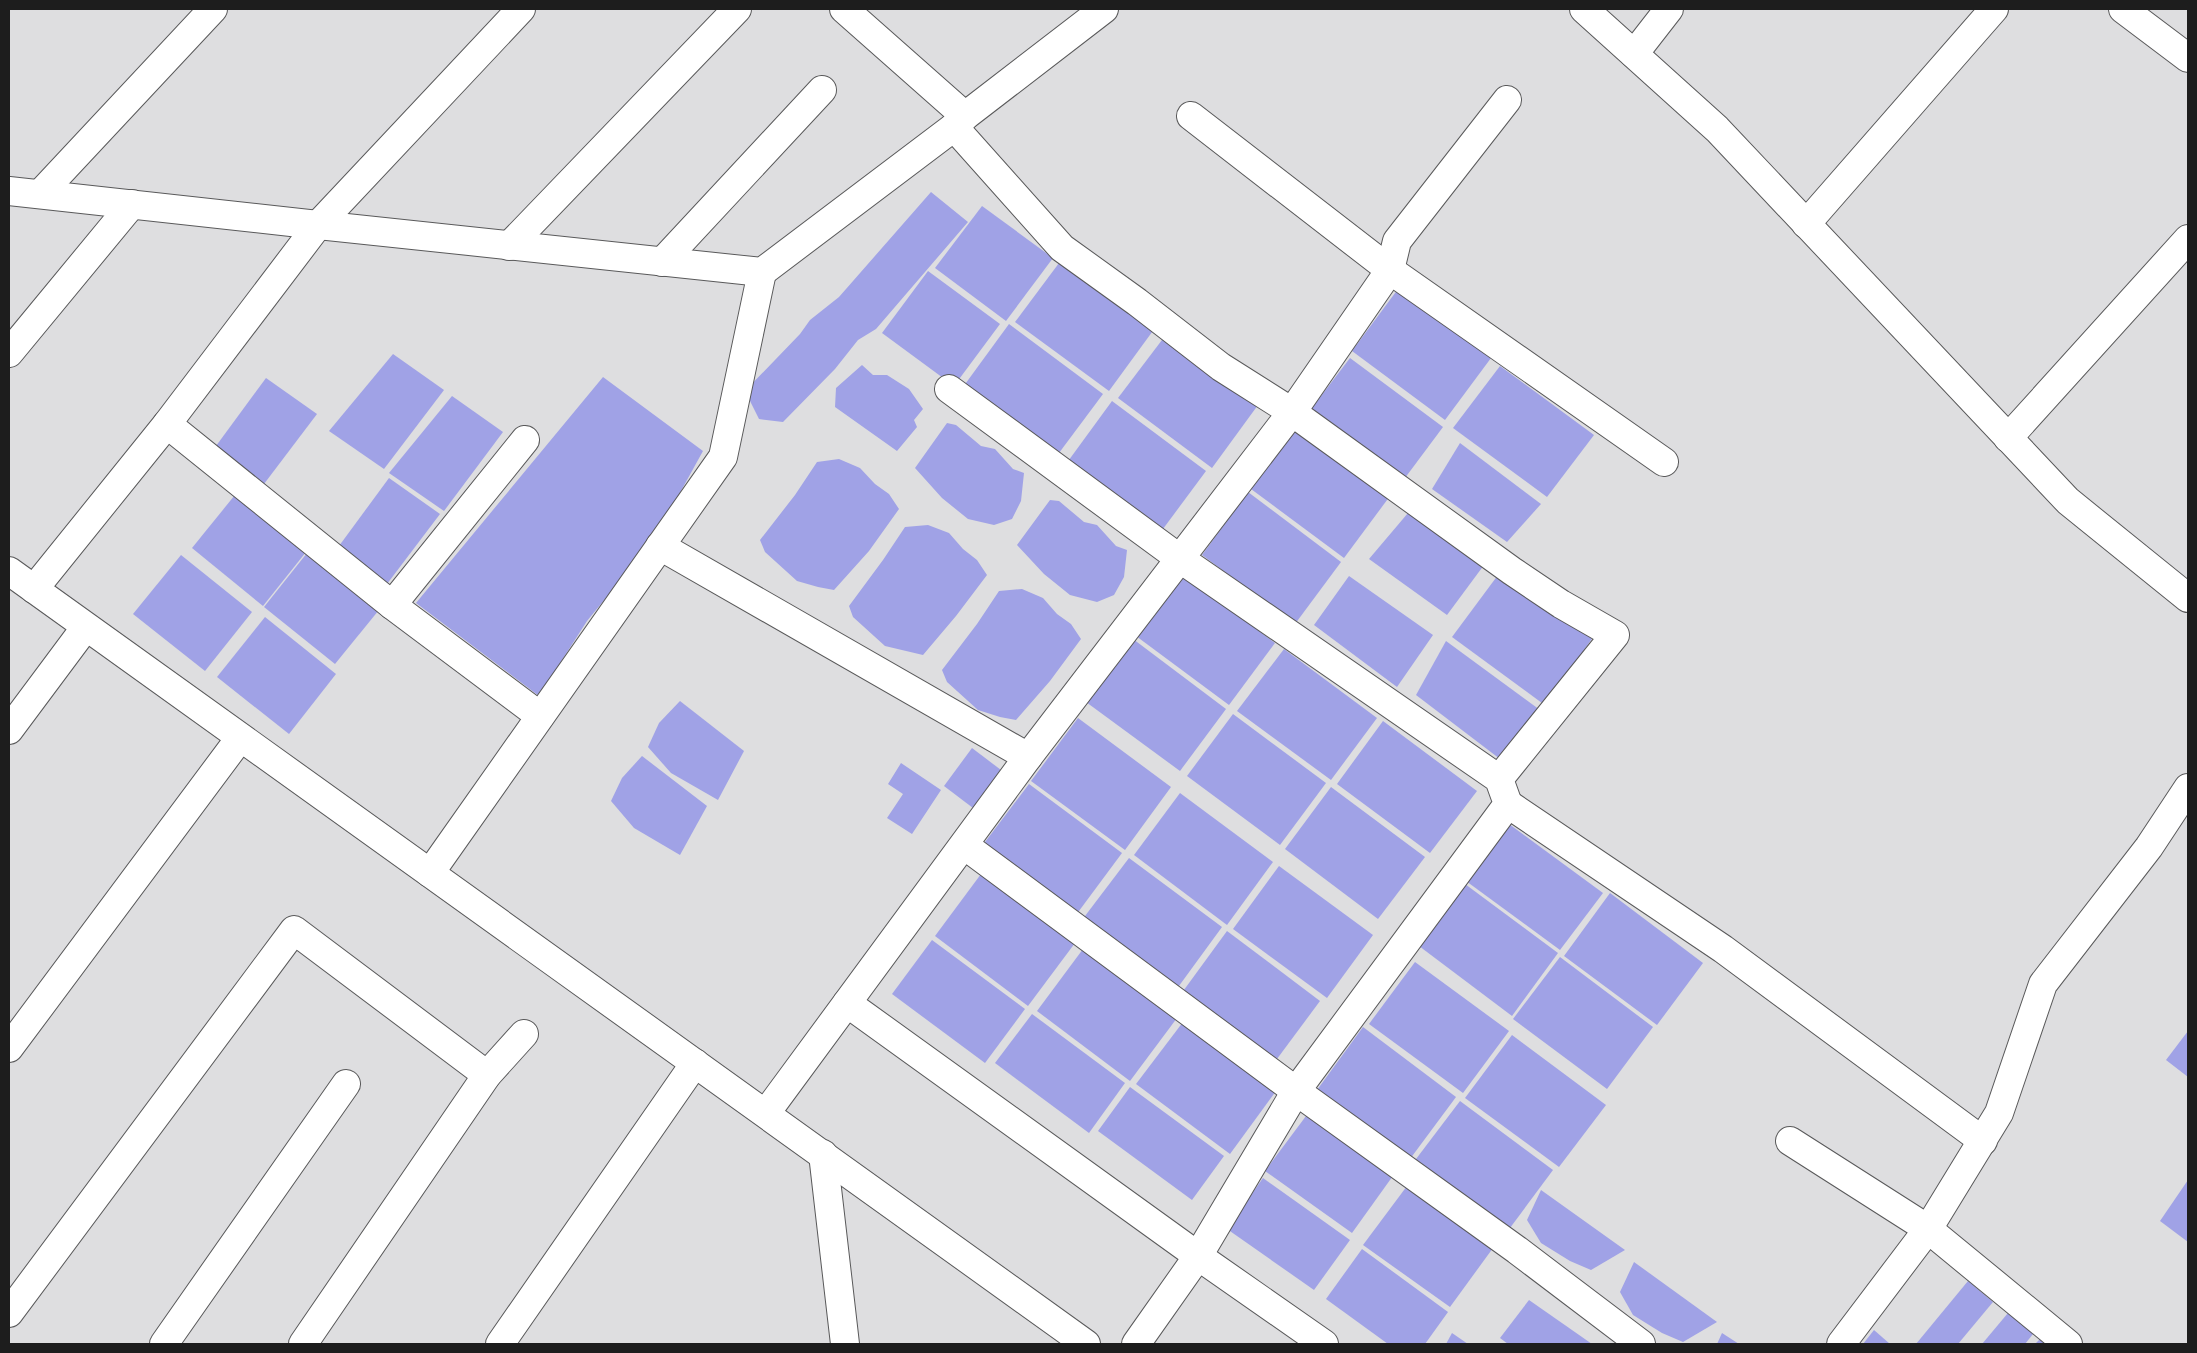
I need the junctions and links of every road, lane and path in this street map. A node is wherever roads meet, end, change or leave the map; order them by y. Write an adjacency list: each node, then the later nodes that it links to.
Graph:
1 (213, 9): 17 (street)
2 (737, 9): 22 (street)
3 (844, 9): 15 (street)
4 (1104, 9): 15 (street)
5 (1584, 9): 10 (street)
6 (1669, 9): 10 (street)
7 (1994, 9): 19 (street)
8 (2123, 9): 11 (street)
9 (511, 12): 20 (street)
10 (1634, 54): 19 (street)
11 (2188, 58)
12 (822, 90): 23 (street)
13 (1507, 100): 24 (street)
14 (1191, 116): 24 (street)
15 (960, 121): 25 (street); 28 (street)
16 (9, 191): 17 (street)
17 (40, 194): 18 (street)
18 (132, 204): 20 (street); 26 (street)
19 (1806, 224): 30 (street)
20 (318, 225): 22 (street); 29 (street)
21 (2188, 239): 30 (street)
22 (509, 246): 23 (street)
23 (662, 262): 25 (street)
24 (1390, 270): 28 (street); 32 (street)
25 (762, 272): 33 (street)
26 (9, 353)
27 (949, 389): 34 (street)
28 (1292, 412): 34 (street); 45 (street)
29 (167, 424): 36 (street); 38 (street)
30 (2008, 438): 37 (street)
31 (525, 440): 38 (street)
32 (1664, 462)
33 (660, 546): 40 (street); 43 (street)
34 (1179, 558): 43 (street); 45 (street)
35 (9, 571): 36 (street)
36 (34, 589): 39 (street)
37 (2188, 598)
38 (392, 605): 40 (street)
39 (86, 628): 41 (street); 42 (street)
40 (540, 716): 47 (street)
41 (9, 730)
42 (240, 738): 47 (street); 50 (street)
43 (1028, 757): 46 (street)
44 (2188, 788): 57 (street)
45 (1503, 792): 54 (street); 57 (street)
46 (964, 845): 48 (street); 54 (street)
47 (430, 873): 51 (street)
48 (848, 1003): 55 (street); 60 (street)
49 (524, 1034): 52 (street)
50 (9, 1048)
51 (695, 1063): 55 (street); 64 (street)
52 (487, 1075): 61 (street); 63 (street)
53 (346, 1084): 62 (street)
54 (1296, 1091): 60 (street); 69 (street)
55 (766, 1113): 58 (street)
56 (1790, 1141): 59 (street)
57 (1983, 1141): 59 (street)
58 (822, 1154): 65 (street); 66 (street)
59 (1928, 1229): 70 (street); 71 (street)
60 (1198, 1256): 67 (street); 68 (street)
61 (9, 1314)
62 (164, 1344)
63 (303, 1344)
64 (500, 1344)
65 (845, 1344)
66 (1086, 1344)
67 (1136, 1344)
68 (1324, 1344)
69 (1641, 1344)
70 (1841, 1344)
71 (2068, 1344)

